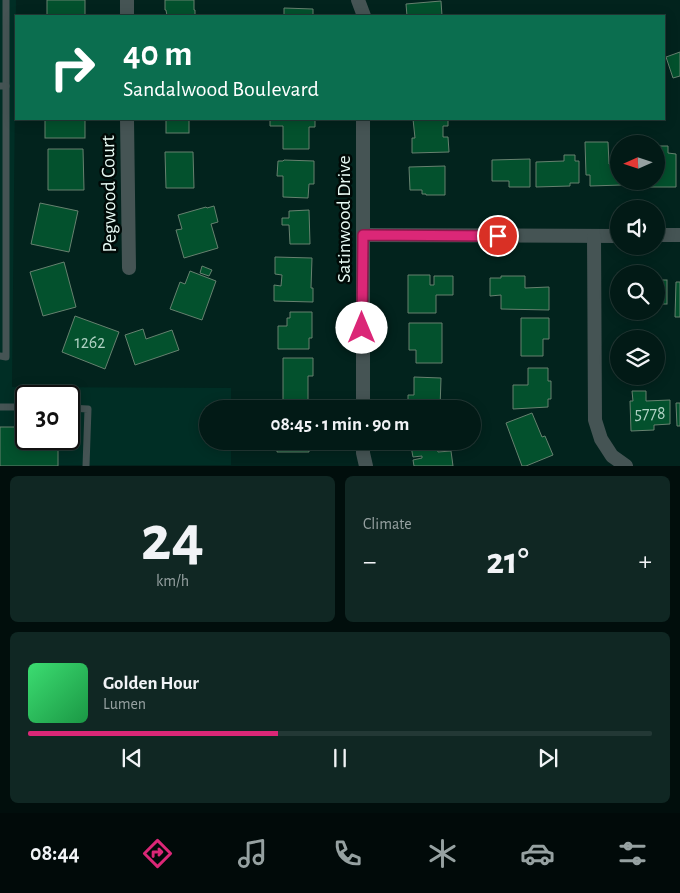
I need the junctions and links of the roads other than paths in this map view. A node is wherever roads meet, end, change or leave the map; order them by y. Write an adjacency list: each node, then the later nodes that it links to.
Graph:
1 (6, 0): 6 (lane)
2 (127, 0): 4 (street)
3 (358, 0): 5 (street)
4 (127, 15)
5 (364, 15)
6 (3, 86): 15 (lane)
7 (127, 120): 14 (street, Pegwood Court)
8 (363, 120): 9 (street, Satinwood Drive)
9 (363, 235): 11 (street); 16 (street, Satinwood Drive)
10 (680, 235): 13 (street)
11 (594, 236): 12 (street); 23 (street)
12 (610, 236)
13 (665, 236)
14 (129, 268)
15 (0, 356)
16 (363, 400)
17 (0, 407): 18 (lane)
18 (15, 407)
19 (80, 409): 21 (lane)
20 (363, 450): 22 (street)
21 (86, 466)
22 (366, 466)
23 (626, 466)

